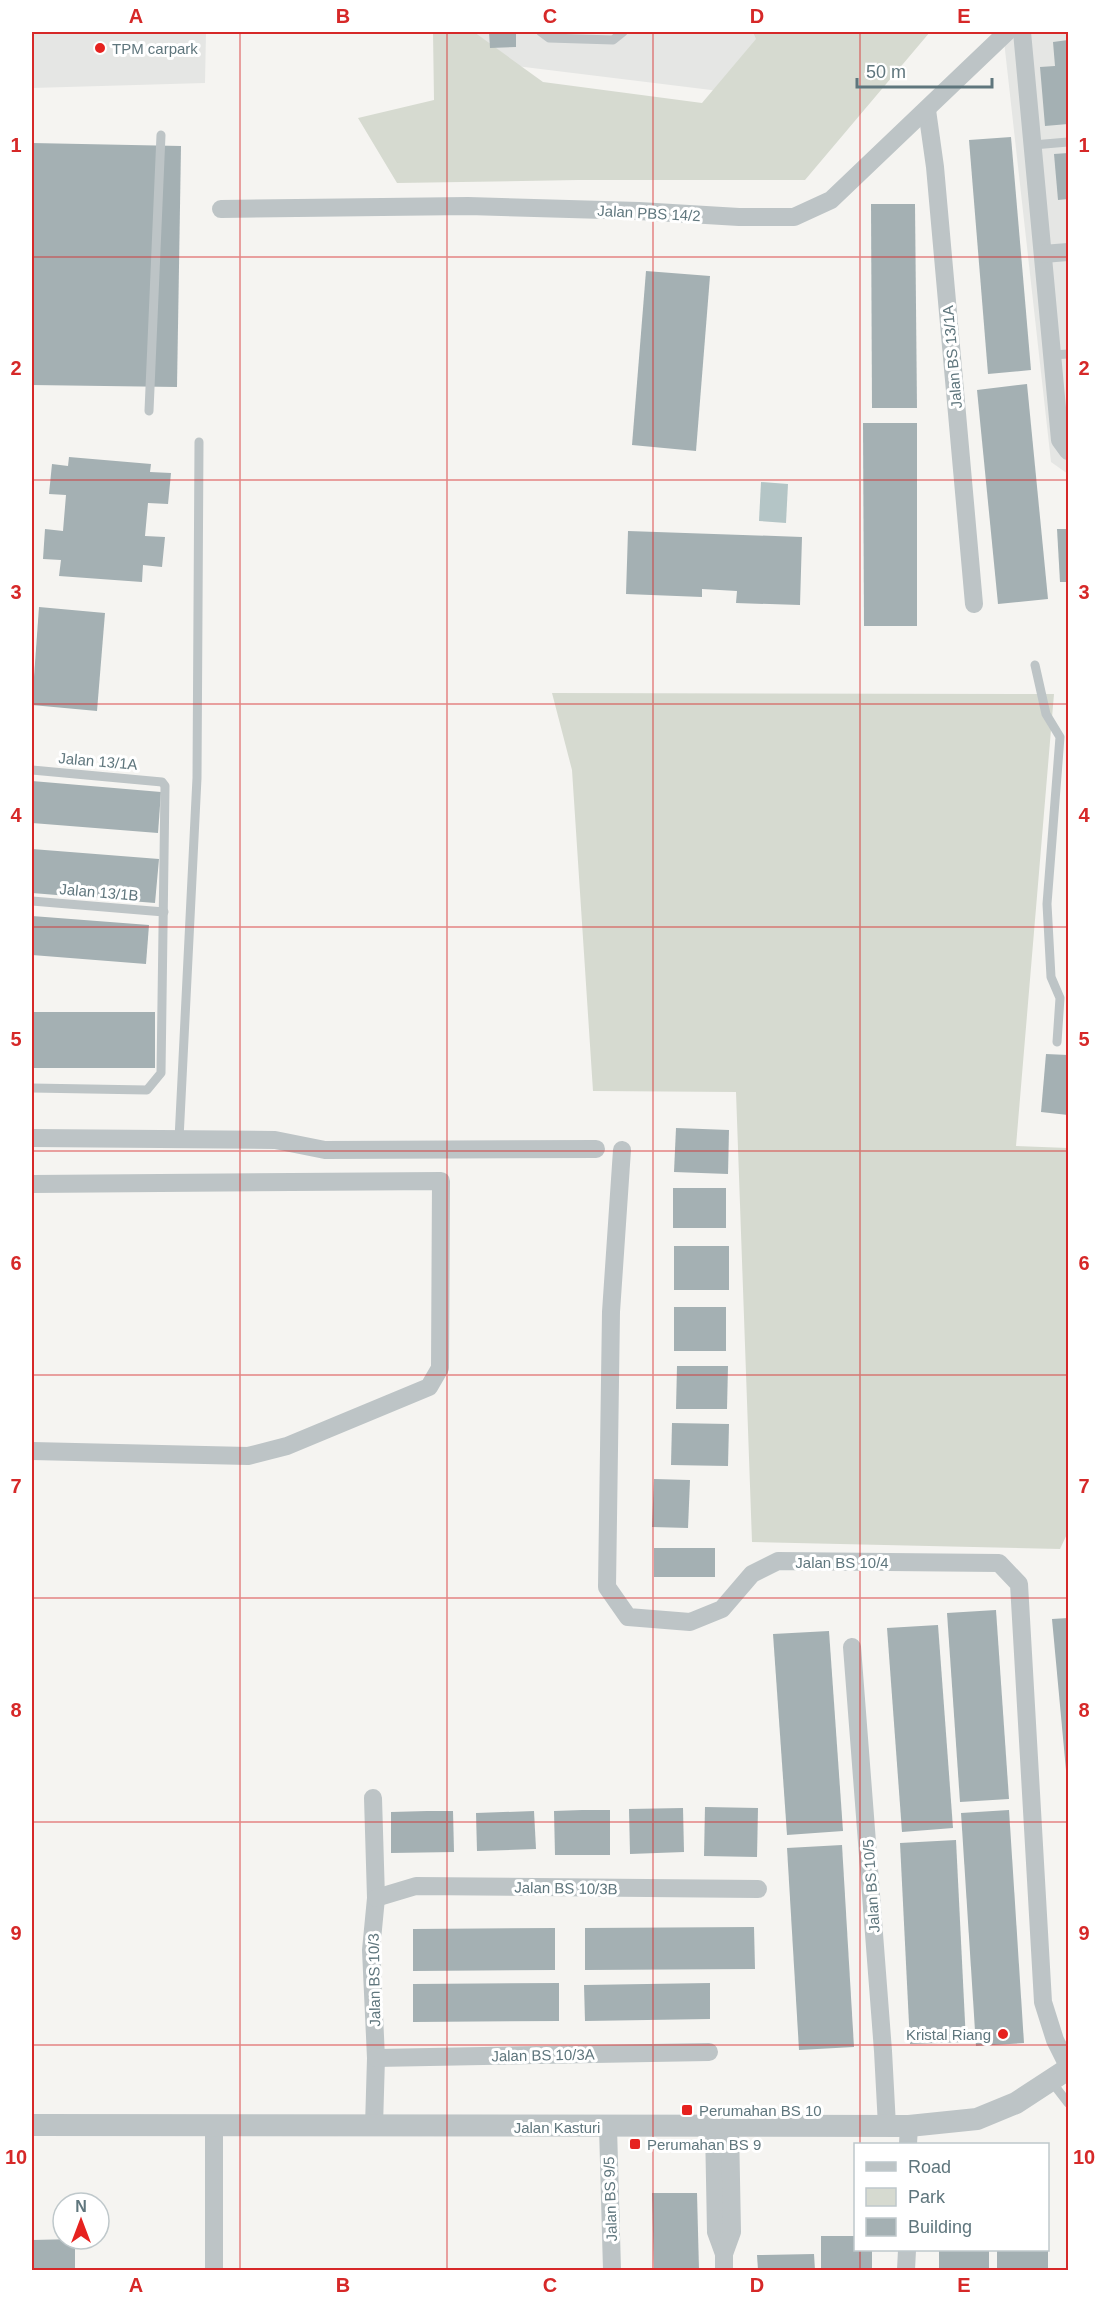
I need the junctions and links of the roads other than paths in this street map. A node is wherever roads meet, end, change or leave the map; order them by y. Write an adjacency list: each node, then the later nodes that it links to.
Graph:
1 (541, 32): 2 (lane)
2 (623, 32)
3 (1007, 32): 5 (street, Jalan PBS 14/2)
4 (1022, 32): 8 (street)
5 (927, 110): 9 (street, Jalan PBS 14/2); 16 (street, Jalan BS 13/1A)
6 (161, 135): 13 (lane)
7 (1068, 142): 8 (lane)
8 (1033, 145): 11 (street)
9 (221, 209)
10 (1068, 252): 11 (street)
11 (1043, 254): 12 (street)
12 (1060, 355): 15 (street)
13 (149, 411)
14 (199, 442): 25 (lane)
15 (1068, 452)
16 (974, 604)
17 (1035, 665): 18 (lane)
18 (1064, 737): 22 (lane)
19 (32, 770): 21 (lane, Jalan 13/1A)
20 (32, 901): 21 (lane, Jalan 13/1B)
21 (164, 912): 23 (lane)
22 (1057, 1042)
23 (32, 1088)
24 (32, 1138): 25 (street)
25 (179, 1139): 26 (street)
26 (596, 1149)
27 (622, 1150): 36 (street, Jalan BS 10/4)
28 (32, 1184): 29 (street)
29 (32, 1451)
30 (852, 1647): 43 (street, Jalan BS 10/5)
31 (373, 1798): 33 (street, Jalan BS 10/3)
32 (758, 1889): 33 (street, Jalan BS 10/3B)
33 (376, 1898): 35 (street, Jalan BS 10/3)
34 (709, 2052): 35 (street, Jalan BS 10/3A)
35 (376, 2058): 40 (street, Jalan BS 10/3)
36 (1063, 2072): 37 (lane); 43 (street, Jalan Kasturi)
37 (1068, 2103)
38 (32, 2124): 39 (street, Jalan Kasturi)
39 (214, 2125): 40 (street, Jalan Kasturi); 46 (street)
40 (374, 2126): 41 (street, Jalan Kasturi)
41 (608, 2127): 42 (street, Jalan Kasturi); 47 (street, Jalan BS 9/5)
42 (722, 2127): 43 (street, Jalan Kasturi); 45 (street)
43 (901, 2132)
44 (907, 2251): 48 (street)
45 (724, 2262)
46 (214, 2271)
47 (612, 2271)
48 (906, 2271)

